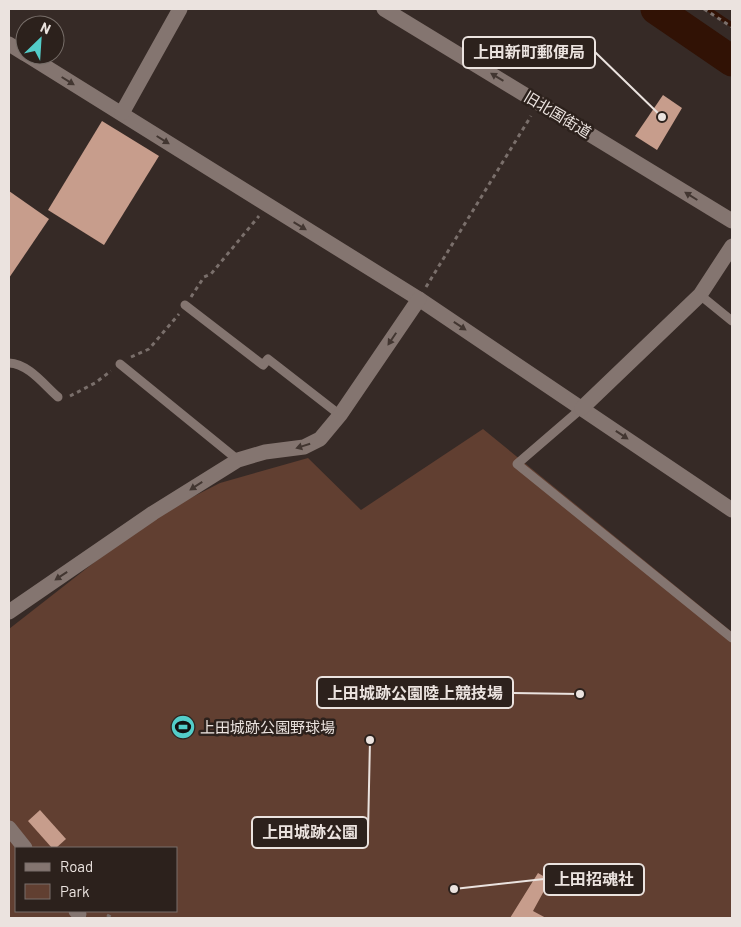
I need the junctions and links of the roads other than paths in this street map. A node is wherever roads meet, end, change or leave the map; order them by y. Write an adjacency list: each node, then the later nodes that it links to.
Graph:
1 (180, 9): 4 (street)
2 (384, 9): 5 (street, 旧北国街道, one-way to 2)
3 (42, 65): 4 (street, one-way to 4)
4 (122, 114): 8 (street, one-way to 8)
5 (732, 221)
6 (732, 246): 7 (street)
7 (700, 295): 10 (lane); 14 (street)
8 (419, 298): 14 (street, one-way to 14); 15 (street, one-way to 15)
9 (186, 305): 15 (lane)
10 (732, 321)
11 (9, 363): 13 (lane)
12 (120, 364): 16 (lane)
13 (58, 398)
14 (582, 408): 17 (street, one-way to 17); 19 (lane)
15 (340, 415): 16 (street, one-way to 16)
16 (238, 460): 18 (street, one-way to 18)
17 (732, 510)
18 (9, 612)
19 (732, 638)
20 (9, 829): 21 (street)
21 (24, 847)

